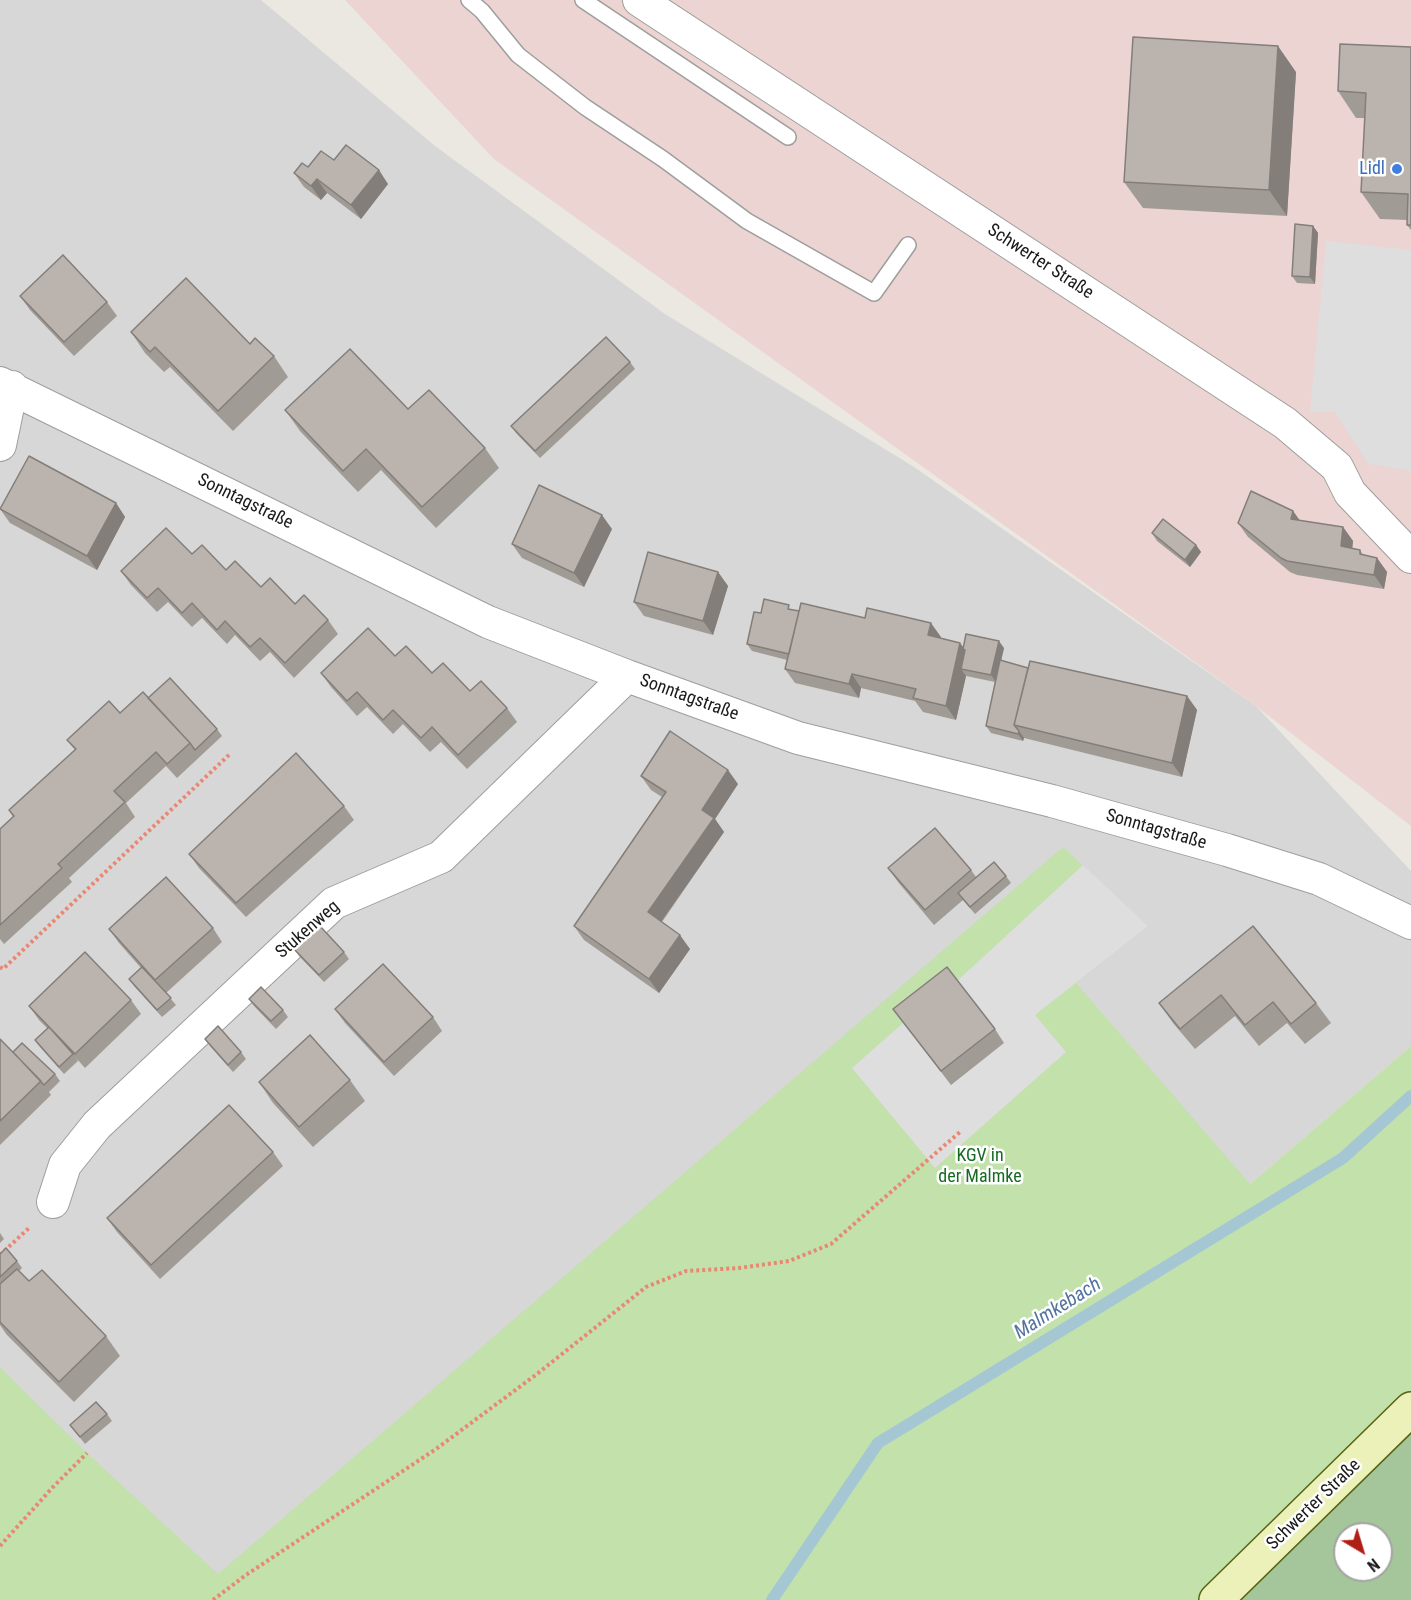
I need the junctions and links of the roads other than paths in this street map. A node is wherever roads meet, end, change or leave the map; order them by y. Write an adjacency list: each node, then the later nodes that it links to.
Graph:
1 (469, 0): 5 (lane)
2 (584, 0): 4 (lane)
3 (639, 0): 8 (street, Schwerter Straße)
4 (788, 137)
5 (908, 245)
6 (6, 385): 7 (street); 9 (street, Sonntagstraße)
7 (0, 445)
8 (1411, 557)
9 (627, 676): 10 (street, Sonntagstraße); 11 (street, Stukenweg)
10 (1411, 923)
11 (53, 1202)
12 (1411, 1408): 13 (main road, Schwerter Straße)
13 (1216, 1600)

